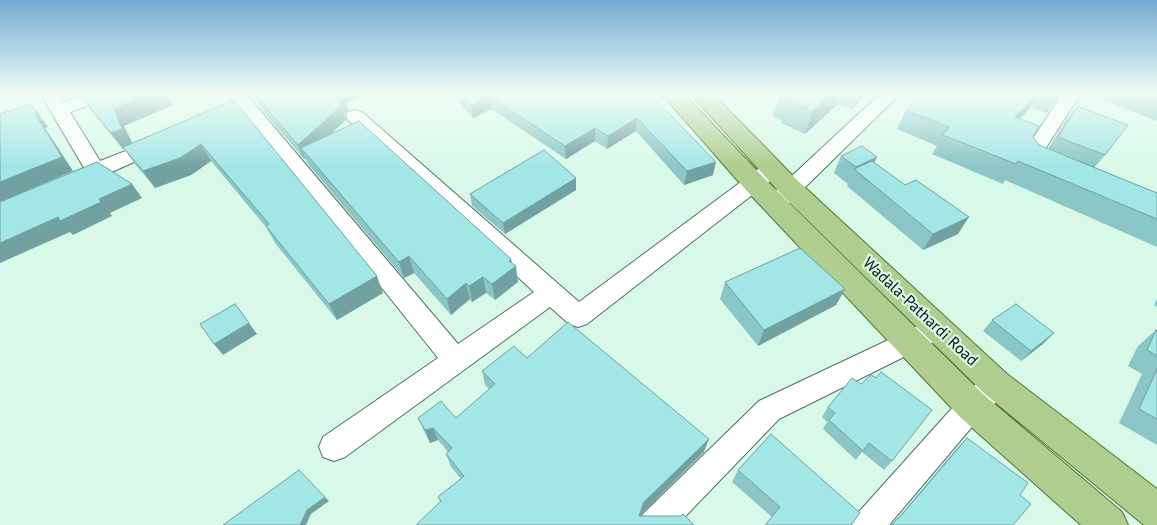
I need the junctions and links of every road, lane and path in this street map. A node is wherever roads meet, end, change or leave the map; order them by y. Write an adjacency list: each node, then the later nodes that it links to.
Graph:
1 (64, 118): 9 (street)
2 (255, 118): 16 (street)
3 (357, 118): 13 (street)
4 (697, 118): 12 (main road, Wadala-Pathardi Road)
5 (719, 118): 12 (main road, Wadala-Pathardi Road)
6 (862, 118): 12 (street)
7 (1057, 118): 10 (street)
8 (176, 137): 9 (street)
9 (96, 171): 11 (street)
10 (1071, 174)
11 (61, 186)
12 (773, 186): 13 (street); 14 (main road, Wadala-Pathardi Road); 15 (main road, Wadala-Pathardi Road)
13 (551, 293): 16 (street)
14 (937, 328): 15 (street); 17 (main road, Wadala-Pathardi Road)
15 (910, 342): 18 (main road, Wadala-Pathardi Road); 21 (street)
16 (456, 362): 19 (street)
17 (996, 384): 18 (street); 20 (main road, Wadala-Pathardi Road)
18 (972, 406): 22 (street); 23 (main road, Wadala-Pathardi Road)
19 (334, 447)
20 (1157, 512)
21 (654, 525)
22 (868, 525)
23 (1109, 525)

